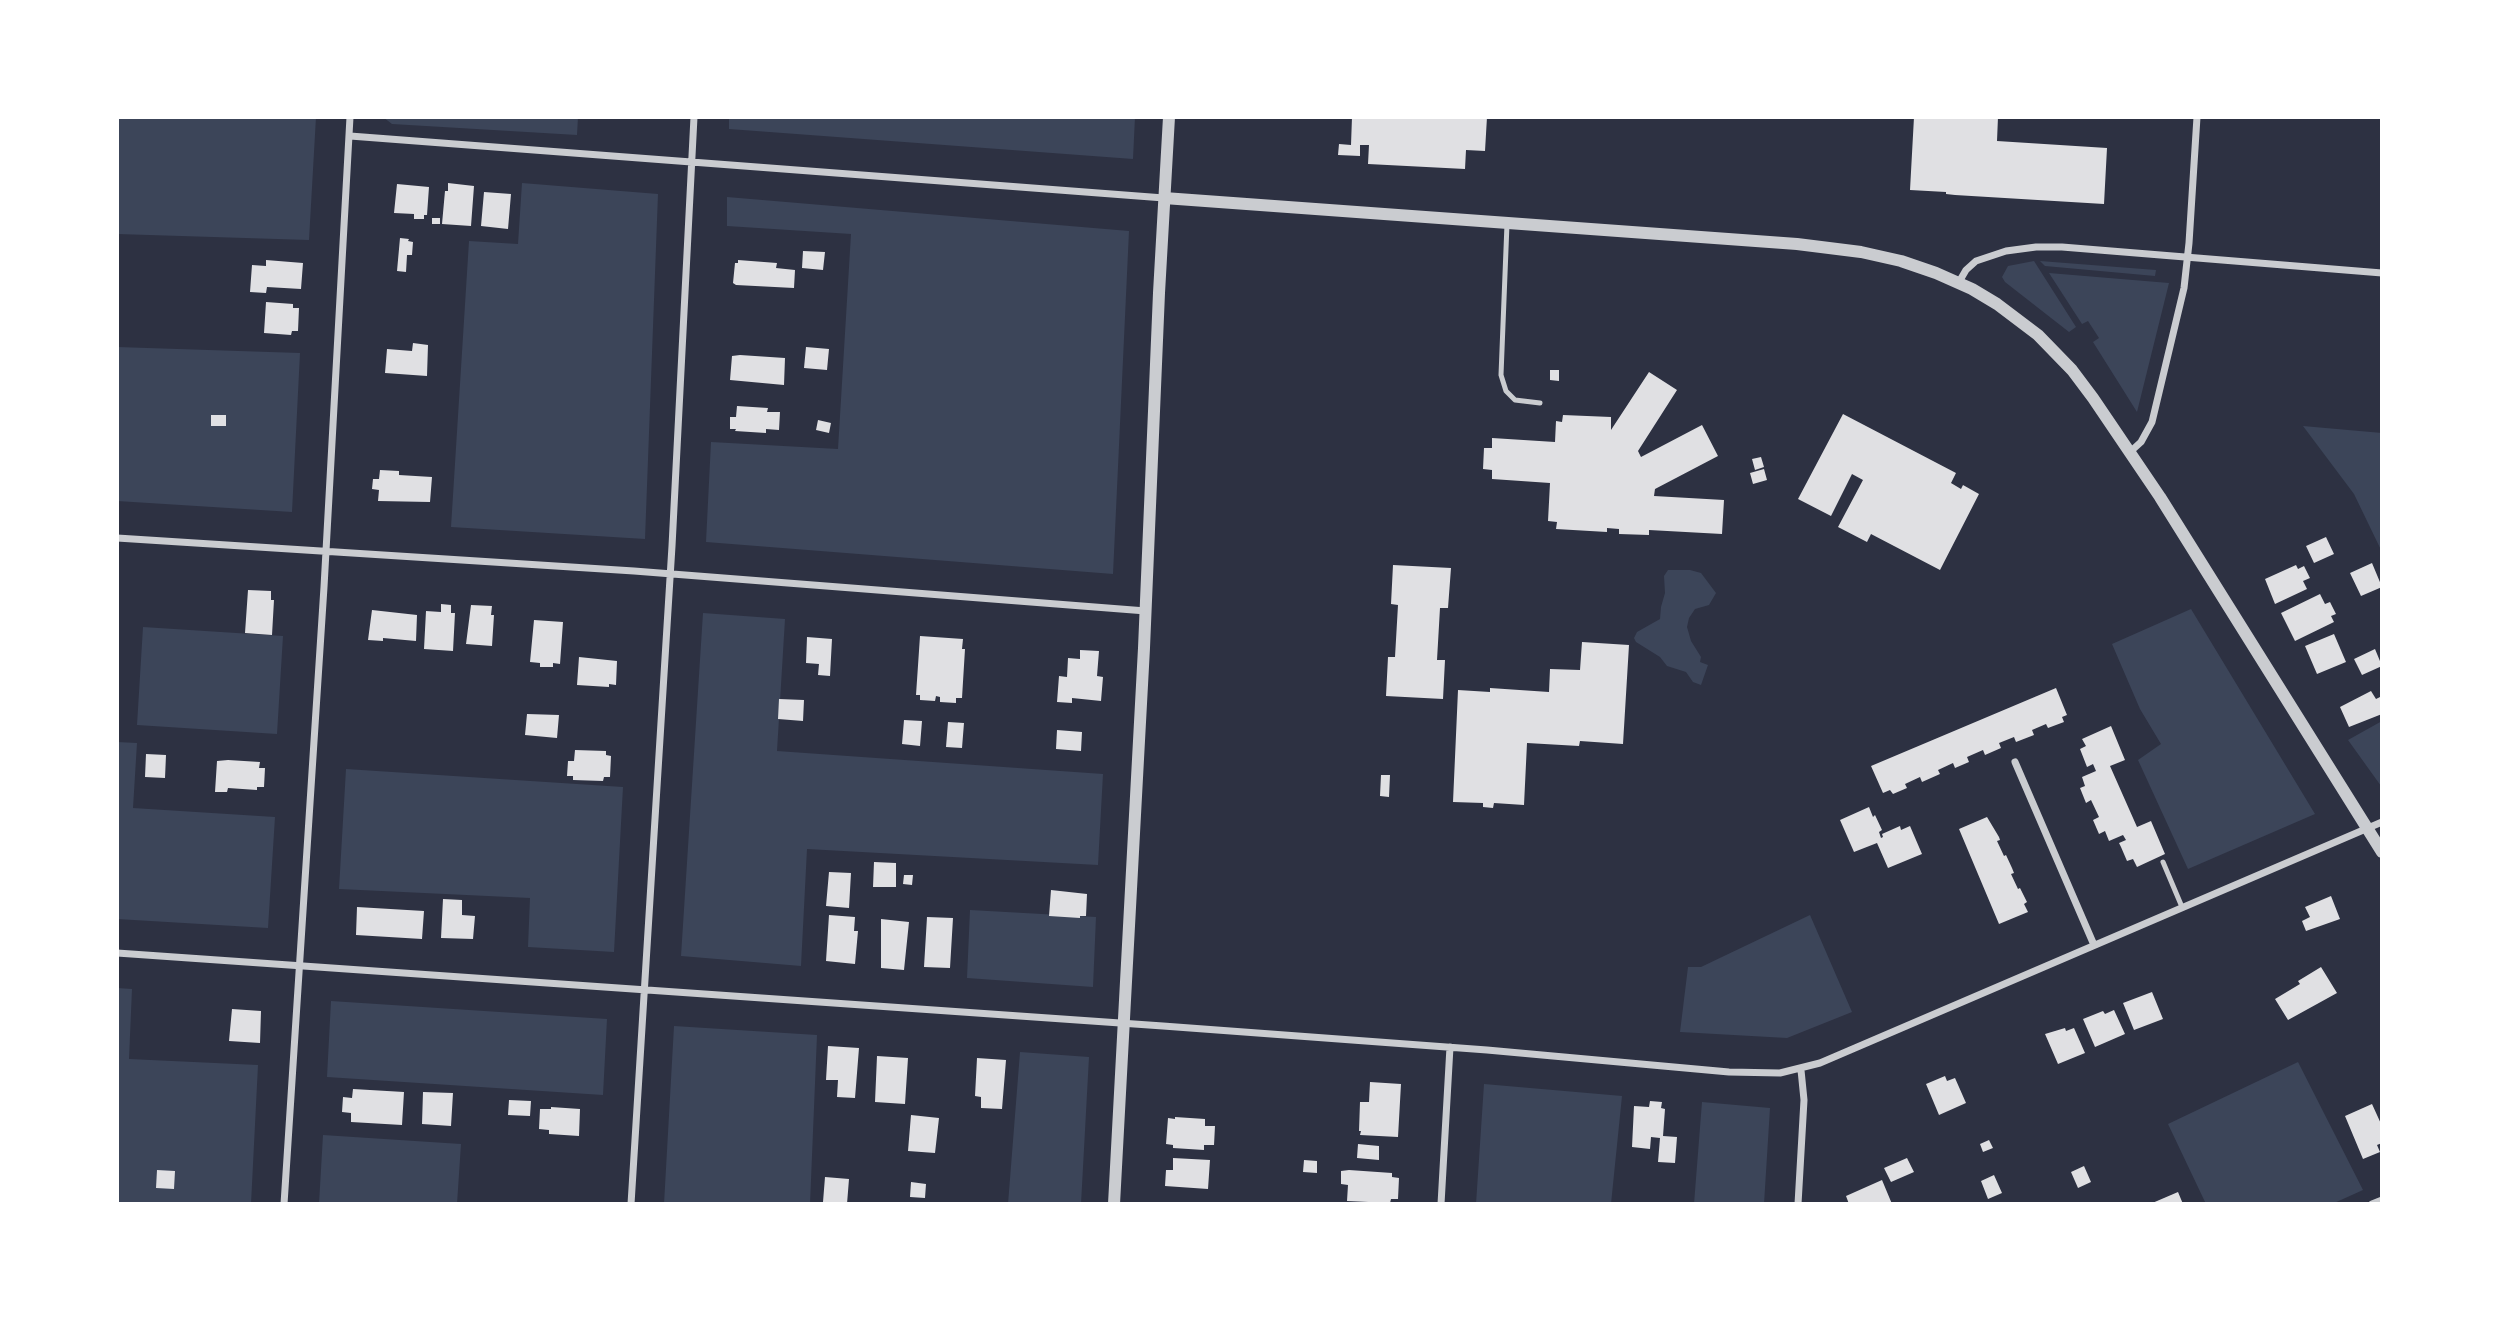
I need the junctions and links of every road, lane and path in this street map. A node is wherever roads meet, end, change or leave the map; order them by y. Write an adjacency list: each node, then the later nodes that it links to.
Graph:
1 (350, 117): 5 (street)
2 (695, 117): 6 (street)
3 (1169, 117): 7 (street)
4 (2197, 117): 9 (street)
5 (349, 136): 6 (street); 15 (street)
6 (692, 161): 7 (street); 16 (street)
7 (1164, 198): 8 (street); 17 (street)
8 (1507, 224): 11 (street); 12 (lane)
9 (2188, 258): 10 (street); 11 (street); 13 (street)
10 (2382, 273)
11 (1959, 282): 13 (street)
12 (1540, 403)
13 (2130, 452): 20 (street)
14 (117, 538): 15 (street)
15 (326, 551): 16 (street); 26 (street)
16 (671, 574): 17 (street); 27 (street)
17 (1146, 611): 28 (street)
18 (2015, 762): 24 (street)
19 (2382, 822): 20 (street)
20 (2366, 828): 21 (street); 23 (street)
21 (2382, 852)
22 (2163, 862): 23 (lane)
23 (2182, 907): 24 (street)
24 (2094, 945): 30 (street)
25 (117, 953): 26 (street)
26 (300, 965): 27 (street); 32 (street)
27 (645, 989): 28 (street); 33 (street)
28 (1124, 1023): 29 (street); 34 (street)
29 (1450, 1047): 30 (street); 35 (street)
30 (1801, 1070): 36 (street)
31 (2382, 1200): 37 (street)
32 (284, 1204)
33 (631, 1204)
34 (1114, 1204)
35 (1441, 1204)
36 (1798, 1204)
37 (2372, 1204)

